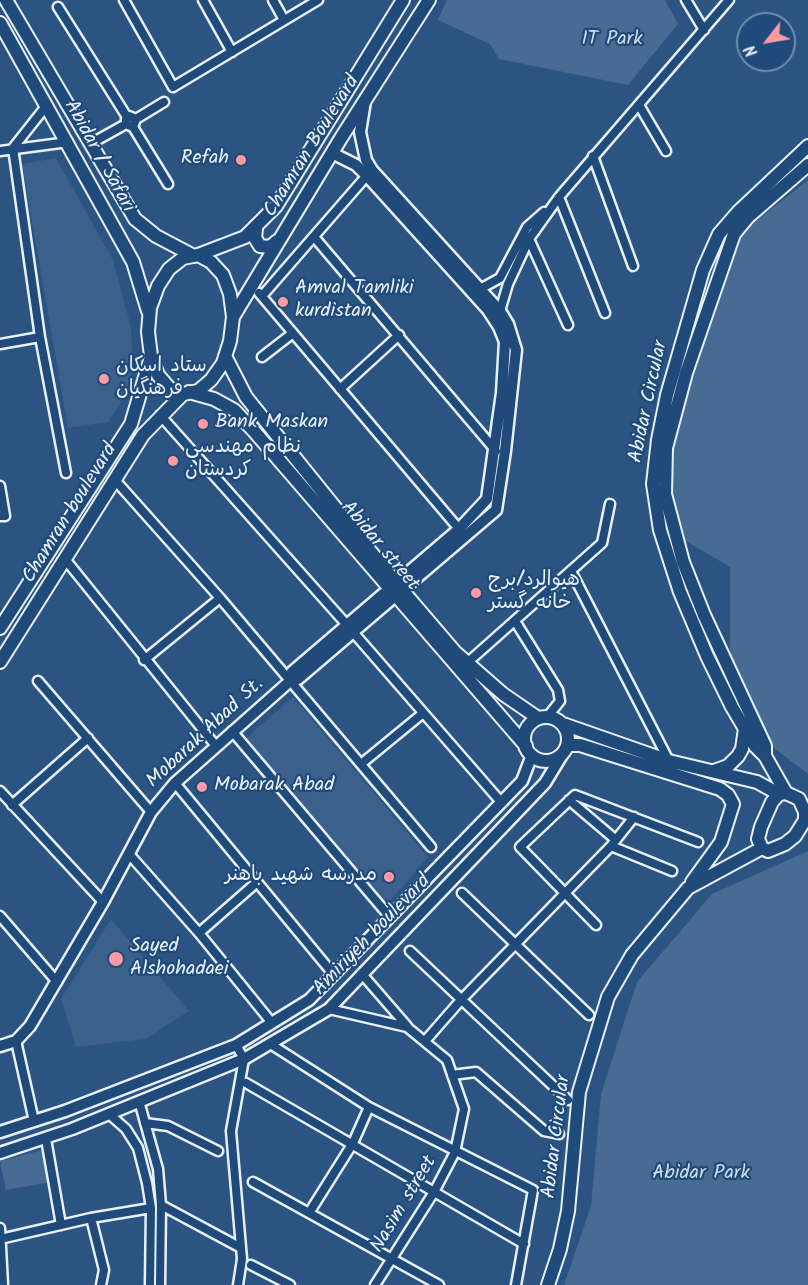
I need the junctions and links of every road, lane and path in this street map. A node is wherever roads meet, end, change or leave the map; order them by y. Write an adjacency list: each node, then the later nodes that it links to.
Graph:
1 (6, 0): 21 (main road, Abidar / Safari)
2 (124, 0): 14 (street)
3 (202, 0): 14 (street)
4 (273, 0): 11 (street)
5 (318, 0): 11 (street)
6 (403, 0): 32 (main road, Chamran Boulevard)
7 (429, 0): 15 (main road, Chamran Boulevard)
8 (686, 0): 13 (street)
9 (729, 0): 13 (street)
10 (58, 7): 19 (street)
11 (284, 20): 14 (street)
12 (0, 23): 17 (main road, Abidar / Safari)
13 (704, 30): 18 (street)
14 (232, 52)
15 (365, 100): 26 (main road, Chamran Boulevard); 29 (street)
16 (164, 102): 19 (street)
17 (47, 105): 20 (main road, Abidar / Safari); 23 (street)
18 (639, 105): 25 (street); 27 (street)
19 (130, 122): 21 (street); 30 (street)
20 (68, 142): 23 (street); 41 (main road, Abidar / Safari)
21 (90, 144): 36 (main road, Abidar / Safari)
22 (808, 146): 78 (main road, Abidar Circular)
23 (13, 148): 24 (street); 46 (street)
24 (0, 151)
25 (666, 151)
26 (332, 153): 29 (street); 35 (main road, Chamran Boulevard)
27 (593, 156): 31 (street); 37 (street)
28 (808, 165): 84 (main road, Abidar Circular)
29 (369, 173): 33 (street); 38 (street); 56 (street)
30 (168, 184)
31 (559, 197): 34 (street); 38 (street); 40 (street)
32 (256, 229): 35 (main road); 36 (main road, Chamran Boulevard)
33 (315, 238): 44 (street); 45 (street)
34 (529, 239): 39 (street); 43 (street)
35 (278, 242): 42 (main road, Chamran Boulevard)
36 (196, 256): 41 (main road); 42 (main road)
37 (633, 266)
38 (480, 289): 39 (street)
39 (500, 311): 65 (street)
40 (606, 313)
41 (149, 316): 48 (main road)
42 (233, 317): 49 (main road)
43 (568, 324)
44 (294, 333): 50 (street); 51 (street)
45 (399, 335): 51 (street); 56 (street)
46 (40, 337): 47 (street); 57 (street)
47 (0, 344)
48 (151, 356): 52 (main road); 54 (main road, Chamran boulevard)
49 (225, 356): 52 (main road); 65 (main road, Abidar street)
50 (262, 357)
51 (340, 389): 62 (street)
52 (186, 393): 53 (main road, Chamran boulevard); 65 (main road, Abidar street)
53 (160, 415): 55 (main road, Chamran boulevard); 69 (street)
54 (131, 424): 55 (main road); 68 (main road, Chamran boulevard)
55 (143, 435): 58 (main road, Chamran boulevard)
56 (496, 451): 62 (street)
57 (66, 473)
58 (115, 480): 63 (main road, Chamran boulevard); 66 (street)
59 (0, 486): 61 (street)
60 (610, 504): 64 (street)
61 (2, 516)
62 (459, 529): 65 (street)
63 (64, 560): 70 (street); 71 (main road, Chamran boulevard)
64 (571, 571): 67 (street); 85 (street)
65 (396, 590): 69 (street, Mobarak Abad St.); 72 (main road, Abidar street); 83 (main road, Abidar street)
66 (220, 598): 70 (street); 74 (street)
67 (515, 621): 72 (street); 76 (street)
68 (0, 628)
69 (350, 628): 74 (street, Mobarak Abad St.); 75 (street)
70 (144, 660): 81 (street)
71 (0, 662)
72 (467, 663): 76 (main road, Abidar street)
73 (38, 681): 80 (street)
74 (289, 681): 79 (street, Mobarak Abad St.); 86 (street)
75 (422, 714): 86 (street); 92 (street)
76 (543, 717): 77 (main road); 83 (main road)
77 (563, 724): 82 (main road); 85 (main road)
78 (745, 729): 84 (main road, Abidar Circular); 87 (main road)
79 (232, 730): 81 (street, Mobarak Abad St.); 108 (street)
80 (88, 738): 93 (street); 94 (street)
81 (216, 746): 88 (street, Mobarak Abad St.)
82 (565, 750): 83 (main road); 103 (main road); 113 (street, Amiriyeh boulevard)
83 (529, 751): 92 (street, Amiriyeh boulevard)
84 (765, 756): 90 (main road, Abidar Circular)
85 (669, 761): 87 (main road)
86 (361, 764): 98 (street)
87 (714, 771): 90 (main road)
88 (175, 783): 94 (street, Mobarak Abad St.); 102 (street)
89 (0, 791): 93 (street)
90 (783, 794): 99 (main road); 99 (main road)
91 (569, 800): 95 (street); 97 (street); 105 (street)
92 (501, 802): 108 (street, Amiriyeh boulevard)
93 (12, 805): 106 (street)
94 (151, 812): 100 (street, Mobarak Abad St.)
95 (634, 817): 96 (street); 97 (street)
96 (698, 842)
97 (613, 843): 101 (street); 105 (street)
98 (432, 847)
99 (762, 848): 103 (main road, Abidar Circular)
100 (129, 854): 106 (street, Mobarak Abad St.); 110 (street)
101 (672, 871)
102 (256, 883): 110 (street); 114 (street)
103 (688, 888): 166 (main road, Abidar Circular)
104 (462, 893): 111 (street)
105 (564, 894): 109 (street); 111 (street)
106 (103, 902): 115 (street, Mobarak Abad St.)
107 (0, 916): 115 (street)
108 (389, 916): 114 (street, Amiriyeh boulevard)
109 (596, 925)
110 (199, 933): 119 (street)
111 (514, 945): 116 (street); 118 (street)
112 (410, 951): 116 (street)
113 (362, 974): 117 (street, Amiriyeh boulevard); 120 (street)
114 (334, 975): 119 (street, Amiriyeh boulevard)
115 (57, 982): 121 (street, Mobarak Abad St.)
116 (460, 1000): 122 (street); 129 (street)
117 (328, 1010): 120 (street, Nasim street); 124 (street, Amiriyeh boulevard)
118 (589, 1016)
119 (272, 1023): 123 (street, Amiriyeh boulevard)
120 (407, 1027): 122 (street, Nasim street)
121 (16, 1041): 125 (street); 134 (street)
122 (425, 1041): 127 (street, Nasim street)
123 (236, 1045): 126 (street); 132 (street, Amiriyeh boulevard)
124 (272, 1045): 126 (street, Amiriyeh boulevard); 131 (street)
125 (0, 1046)
126 (244, 1059): 130 (street, Amiriyeh boulevard); 154 (street)
127 (452, 1075): 138 (street); 142 (street, Nasim street)
128 (246, 1083): 140 (street)
129 (568, 1100)
130 (139, 1101): 133 (street, Amiriyeh boulevard); 135 (street)
131 (369, 1107): 140 (street); 142 (street)
132 (65, 1111): 134 (street, Amiriyeh boulevard); 136 (street)
133 (109, 1114): 136 (street, Amiriyeh boulevard); 147 (street)
134 (34, 1121): 137 (street, Amiriyeh boulevard)
135 (145, 1122): 141 (street); 146 (street)
136 (72, 1129): 139 (street, Amiriyeh boulevard)
137 (0, 1132)
138 (559, 1134)
139 (46, 1139): 143 (street, Amiriyeh boulevard); 150 (street)
140 (353, 1143): 145 (street); 148 (street)
141 (218, 1151)
142 (455, 1152): 145 (street, Nasim street); 153 (street)
143 (0, 1153)
144 (253, 1182): 148 (street)
145 (434, 1192): 153 (street); 155 (street, Nasim street)
146 (161, 1204): 154 (street); 160 (street)
147 (151, 1208): 149 (street); 159 (street)
148 (309, 1213): 155 (street)
149 (91, 1218): 150 (street); 158 (street)
150 (62, 1225): 152 (street)
151 (0, 1228): 152 (street)
152 (1, 1239): 157 (street)
153 (524, 1244): 165 (street)
154 (241, 1248): 161 (street)
155 (392, 1260): 163 (street, Nasim street); 164 (street)
156 (251, 1265): 162 (street)
157 (3, 1285)
158 (101, 1285)
159 (150, 1285)
160 (159, 1285)
161 (238, 1285)
162 (290, 1285)
163 (375, 1285)
164 (439, 1285)
165 (516, 1285)
166 (548, 1285)

